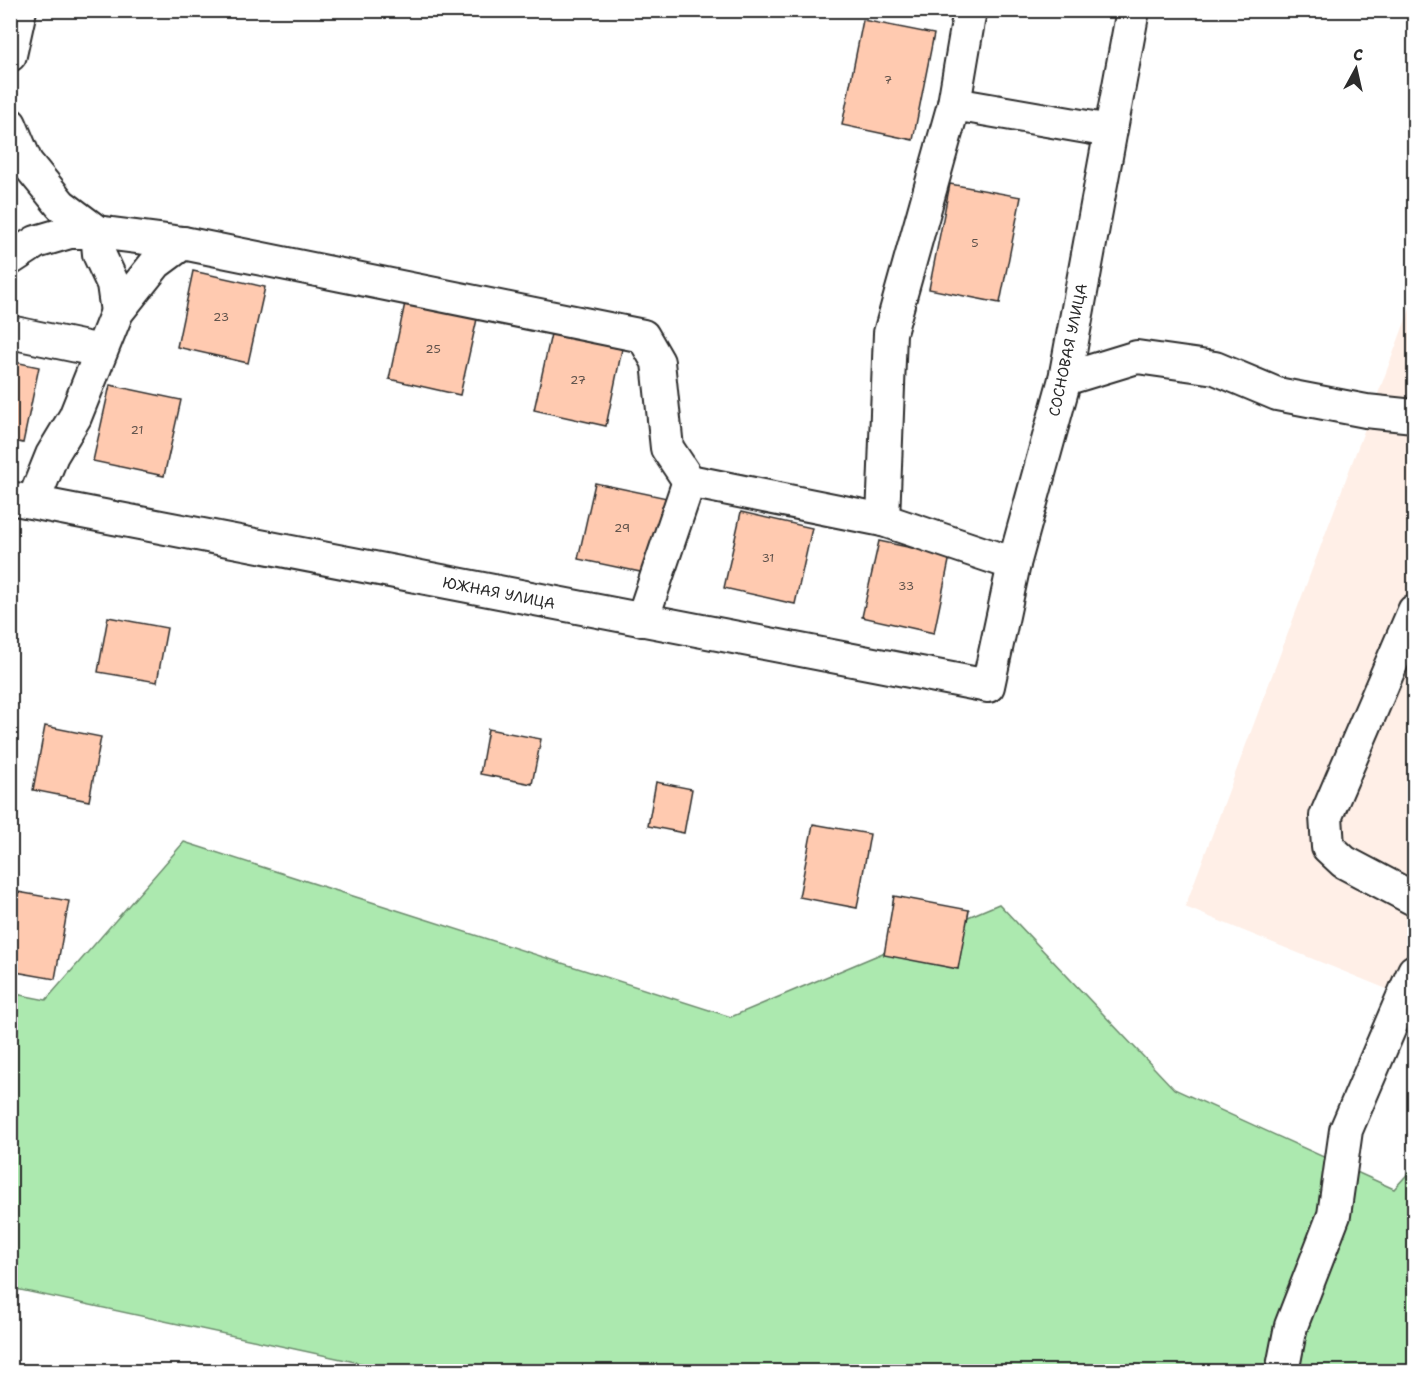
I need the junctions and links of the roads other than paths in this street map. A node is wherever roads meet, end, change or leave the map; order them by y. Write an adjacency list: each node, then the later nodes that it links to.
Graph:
1 (20, 10): 4 (street)
2 (970, 10): 5 (street)
3 (1133, 10): 7 (street, СОСНОВАЯ УЛИЦА)
4 (10, 55)
5 (954, 104): 7 (street); 18 (street)
6 (10, 124): 8 (street)
7 (1110, 131): 14 (street, СОСНОВАЯ УЛИЦА)
8 (97, 232): 9 (street); 10 (street); 11 (street)
9 (183, 243): 11 (street); 16 (street)
10 (10, 259)
11 (117, 312): 13 (street)
12 (10, 332): 13 (street)
13 (101, 351): 17 (street)
14 (1065, 379): 15 (street); 19 (street, СОСНОВАЯ УЛИЦА)
15 (1414, 416)
16 (689, 482): 18 (street); 21 (street)
17 (22, 500): 21 (street, ЮЖНАЯ УЛИЦА)
18 (883, 520): 19 (street)
19 (1014, 564): 22 (street, СОСНОВАЯ УЛИЦА)
20 (1414, 610): 23 (street)
21 (642, 620): 22 (street, ЮЖНАЯ УЛИЦА)
22 (988, 686)
23 (1414, 899)
24 (1414, 971): 25 (street)
25 (1282, 1371)

